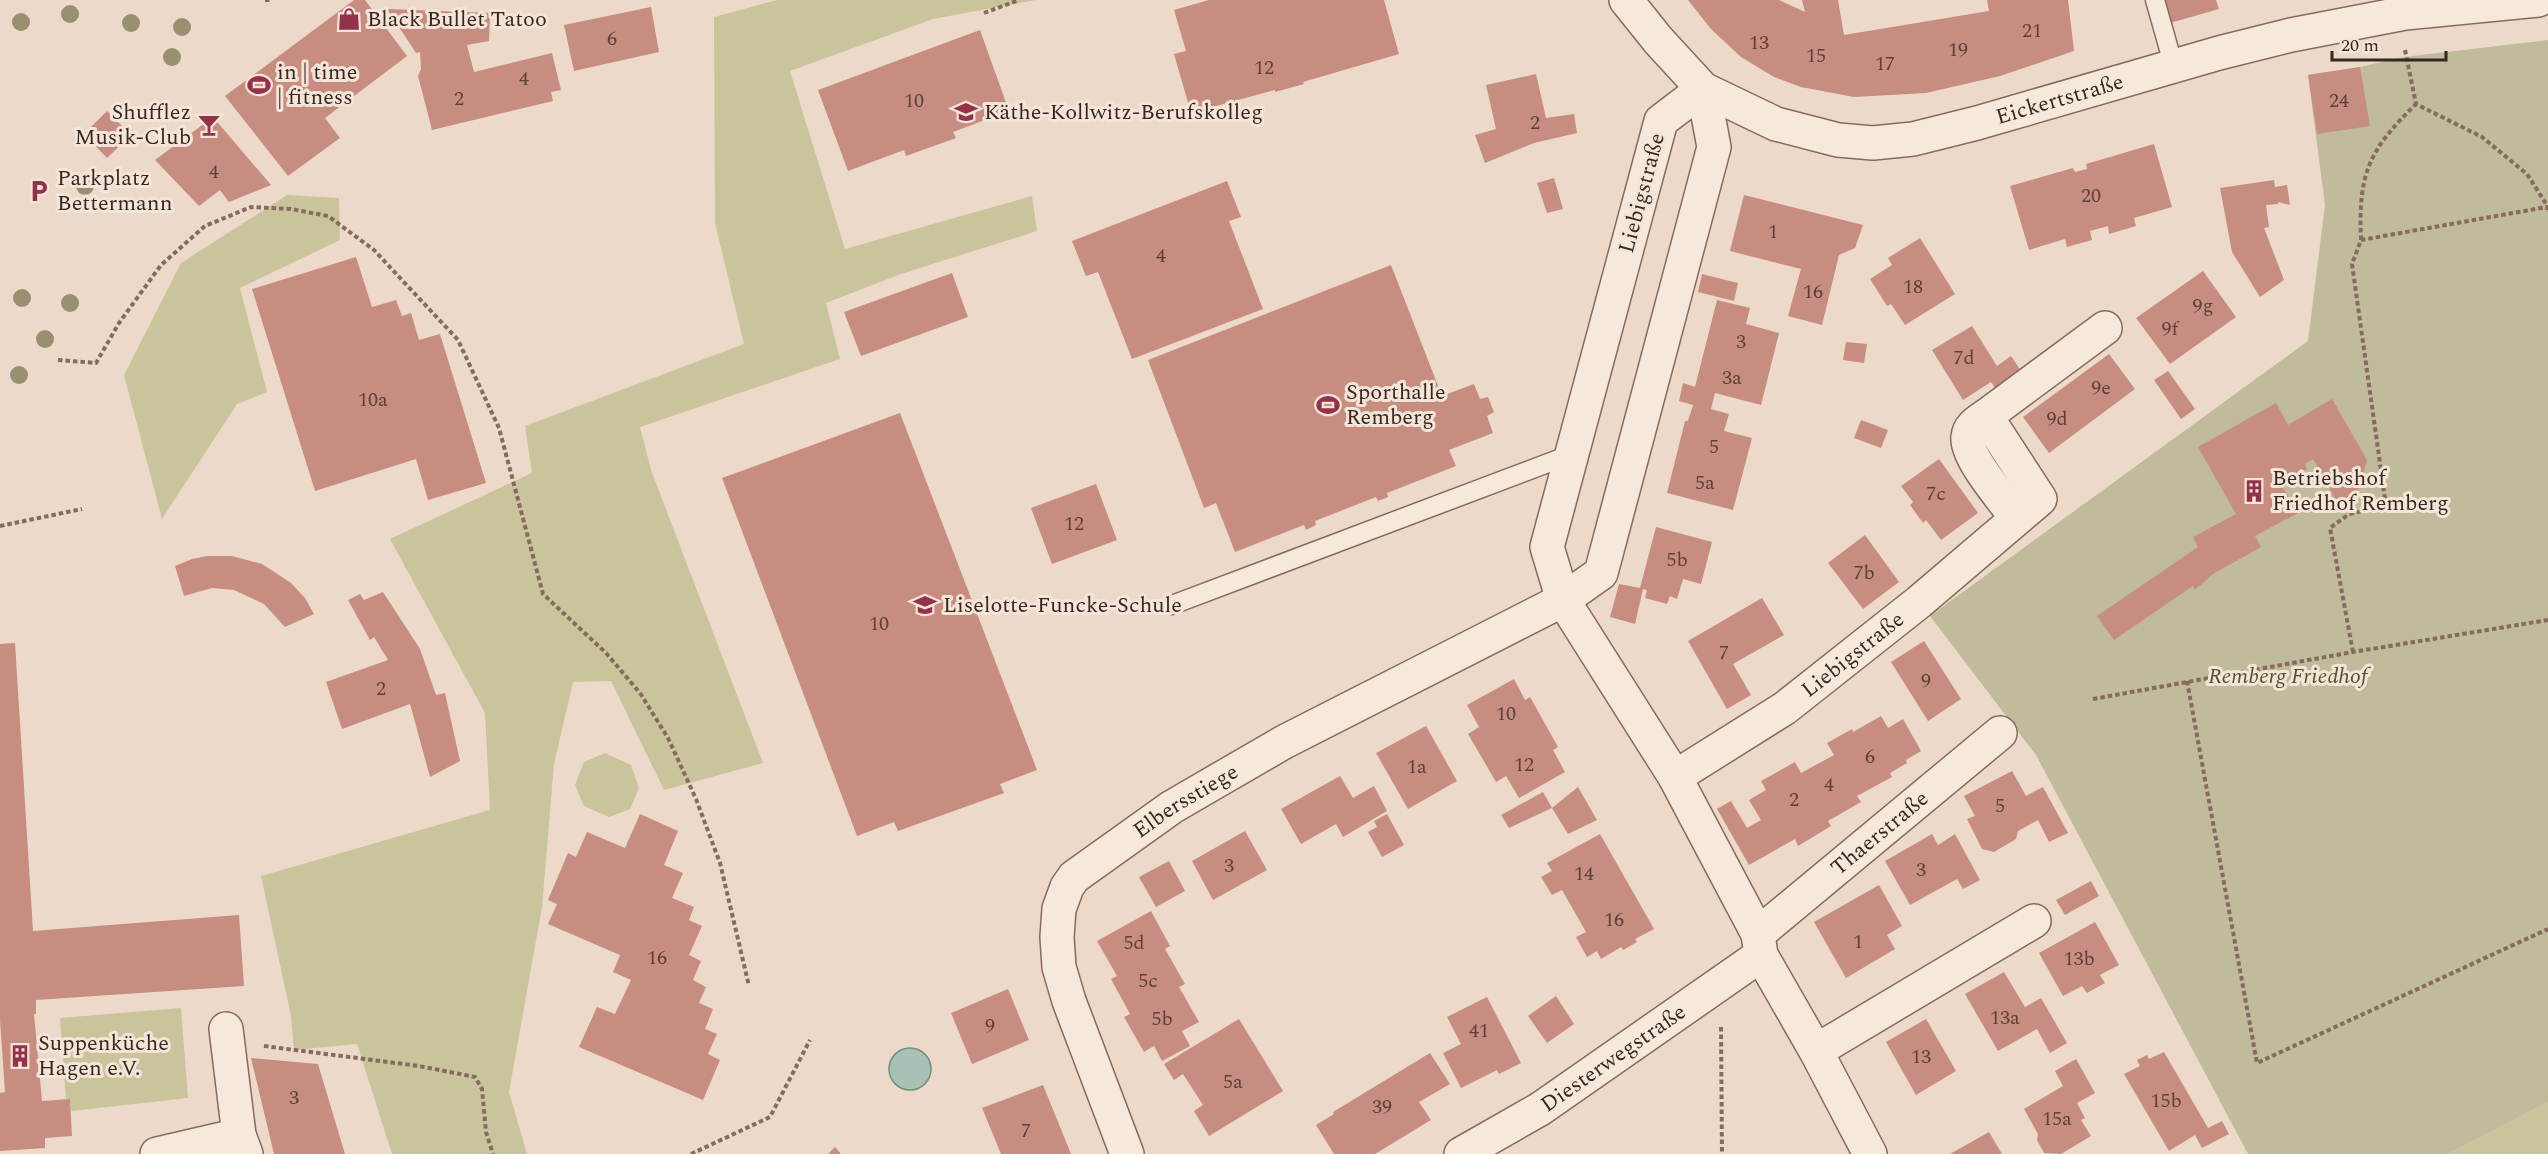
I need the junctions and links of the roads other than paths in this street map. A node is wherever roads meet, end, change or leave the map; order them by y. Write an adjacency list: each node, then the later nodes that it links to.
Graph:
1 (1626, 0): 6 (street, Eickertstraße)
2 (2156, 0): 5 (lane)
3 (2538, 0): 4 (street, Eickertstraße)
4 (2406, 7): 5 (street, Eickertstraße)
5 (2174, 67): 6 (street, Eickertstraße)
6 (1703, 88): 8 (street, Liebigstraße); 9 (street)
7 (2105, 328): 12 (street, Liebigstraße)
8 (1572, 454): 9 (street, Liebigstraße); 10 (lane)
9 (1563, 600): 12 (street, Liebigstraße); 19 (street, Elbersstiege)
10 (1172, 605)
11 (2000, 733): 14 (street, Thaerstraße)
12 (1675, 777): 14 (street, Liebigstraße)
13 (2034, 921): 16 (street)
14 (1759, 944): 16 (street, Liebigstraße); 20 (street, Diesterwegstraße)
15 (228, 1035): 17 (street)
16 (1816, 1051): 21 (street, Liebigstraße)
17 (242, 1144): 18 (street)
18 (157, 1154)
19 (1127, 1154)
20 (1461, 1154)
21 (1870, 1154)

